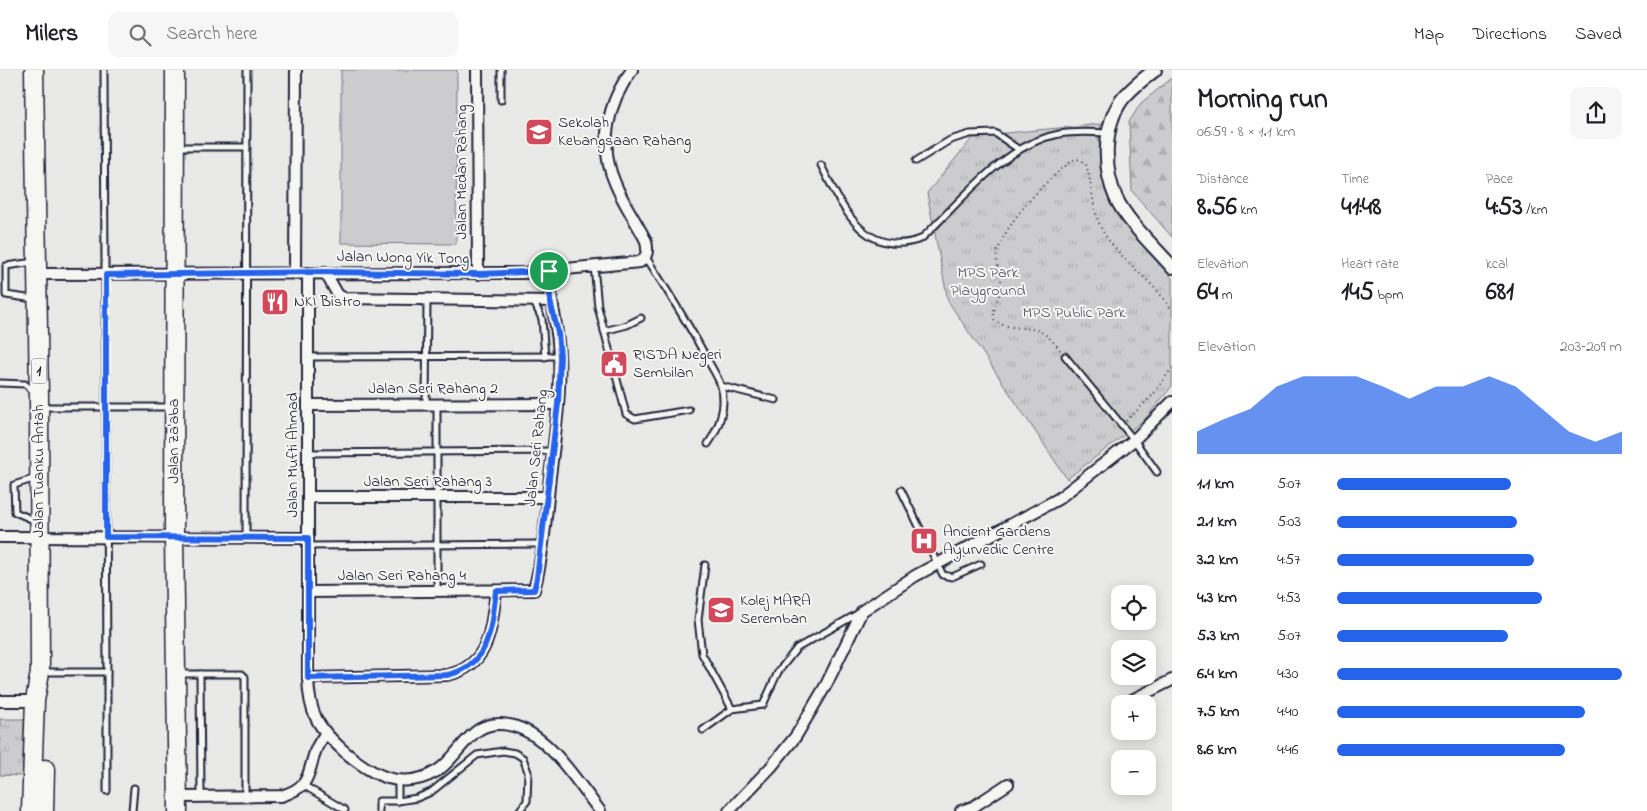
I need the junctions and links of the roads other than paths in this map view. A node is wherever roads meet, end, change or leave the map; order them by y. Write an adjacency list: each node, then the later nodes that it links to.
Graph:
1 (34, 70): 20 (highway, Jalan Tuanku Antah / 1)
2 (104, 70): 28 (lane)
3 (175, 70): 12 (highway, Jalan Za'aba)
4 (247, 70): 13 (lane)
5 (296, 70): 23 (street)
6 (476, 70): 27 (street, Jalan Medan Rahang)
7 (501, 70): 10 (lane)
8 (632, 70): 17 (street)
9 (1155, 70): 11 (street)
10 (501, 100)
11 (1108, 133): 14 (lane); 19 (street)
12 (175, 147): 13 (lane); 25 (highway, Jalan Za'aba)
13 (247, 147): 26 (lane)
14 (1018, 149): 15 (lane); 16 (lane)
15 (916, 161)
16 (821, 165)
17 (646, 257): 18 (street, Jalan Wong Yik Tong); 41 (lane)
18 (594, 266): 21 (street, Jalan Wong Yik Tong); 34 (lane)
19 (1172, 267)
20 (37, 268): 28 (street, Jalan Wong Yik Tong); 29 (highway, Jalan Tuanku Antah / 1); 29 (lane)
21 (549, 271): 27 (street, Jalan Wong Yik Tong); 32 (street, Jalan Seri Rahang)
22 (325, 272): 24 (street, Jalan Wong Yik Tong); 27 (street, Jalan Wong Yik Tong); 30 (street)
23 (295, 273): 24 (street, Jalan Wong Yik Tong); 26 (street, Jalan Wong Yik Tong)
24 (308, 273): 37 (street, Jalan Mufti Ahmad)
25 (175, 274): 26 (street, Jalan Wong Yik Tong); 28 (street, Jalan Wong Yik Tong); 50 (highway, Jalan Za'aba)
26 (247, 274): 67 (lane)
27 (478, 274)
28 (106, 275): 49 (lane)
29 (37, 299): 43 (highway, Jalan Tuanku Antah / 1)
30 (427, 299): 31 (street); 38 (lane)
31 (534, 301): 32 (street); 39 (lane)
32 (550, 301): 35 (street, Jalan Seri Rahang)
33 (641, 318): 34 (lane)
34 (604, 331): 51 (lane)
35 (560, 356): 39 (lane); 46 (street, Jalan Seri Rahang)
36 (1064, 356): 52 (lane)
37 (308, 357): 38 (lane); 47 (street, Jalan Mufti Ahmad)
38 (427, 357): 39 (lane); 48 (lane)
39 (545, 357)
40 (0, 383): 43 (lane)
41 (721, 386): 42 (lane); 53 (lane)
42 (776, 400)
43 (39, 402): 49 (lane); 58 (highway, Jalan Tuanku Antah / 1)
44 (1172, 402): 52 (street)
45 (437, 404): 46 (street, Jalan Seri Rahang 2); 48 (street, Jalan Seri Rahang 2); 54 (lane)
46 (558, 404): 55 (street, Jalan Seri Rahang)
47 (308, 405): 48 (street, Jalan Seri Rahang 2); 56 (street, Jalan Mufti Ahmad)
48 (426, 405)
49 (106, 407): 50 (lane); 65 (lane)
50 (174, 407): 66 (highway, Jalan Za'aba)
51 (689, 410)
52 (1134, 440): 57 (lane); 71 (street)
53 (708, 444)
54 (437, 451): 55 (lane); 56 (lane); 61 (lane)
55 (553, 451): 62 (street, Jalan Seri Rahang)
56 (308, 453): 60 (street, Jalan Mufti Ahmad)
57 (1157, 472)
58 (39, 478): 63 (highway, Jalan Tuanku Antah / 1); 63 (lane)
59 (901, 490): 71 (lane)
60 (308, 497): 61 (street, Jalan Seri Rahang 3); 68 (street, Jalan Mufti Ahmad)
61 (437, 497): 62 (street, Jalan Seri Rahang 3); 70 (lane)
62 (548, 497): 69 (street, Jalan Seri Rahang)
63 (39, 530): 64 (street); 65 (street); 78 (highway, Jalan Tuanku Antah / 1)
64 (0, 537)
65 (106, 537): 66 (street); 79 (lane)
66 (174, 537): 67 (street); 80 (highway, Jalan Za'aba)
67 (246, 537): 68 (street)
68 (308, 542): 70 (lane); 76 (street, Jalan Mufti Ahmad)
69 (542, 544): 70 (lane); 75 (street, Jalan Seri Rahang)
70 (437, 545): 74 (lane)
71 (938, 564): 72 (lane); 77 (street)
72 (981, 564)
73 (705, 565): 87 (lane)
74 (437, 590): 75 (street, Jalan Seri Rahang 4); 76 (street, Jalan Seri Rahang 4)
75 (496, 591): 82 (street)
76 (308, 592): 82 (street, Jalan Mufti Ahmad)
77 (862, 611): 87 (lane); 106 (street)
78 (40, 672): 79 (lane); 86 (highway, Jalan Tuanku Antah / 1); 101 (highway, 1)
79 (106, 672): 94 (lane)
80 (176, 674): 81 (lane); 98 (highway, Jalan Za'aba)
81 (200, 674): 95 (lane); 96 (lane)
82 (308, 678): 89 (street, Jalan Mufti Ahmad)
83 (1172, 680): 84 (street)
84 (1142, 695)
85 (0, 700): 86 (street)
86 (35, 701): 100 (highway, Jalan Tuanku Antah / 1)
87 (732, 709): 88 (lane)
88 (703, 730)
89 (325, 734): 90 (street, Jalan Mufti Ahmad); 92 (street)
90 (398, 782): 97 (lane); 105 (street)
91 (1008, 784): 107 (street)
92 (304, 785): 95 (street); 99 (lane)
93 (134, 788): 102 (lane)
94 (107, 792)
95 (245, 796): 96 (street)
96 (201, 797): 98 (street)
97 (398, 801): 103 (lane); 104 (lane)
98 (178, 804)
99 (345, 810)
100 (31, 811)
101 (44, 811)
102 (132, 811)
103 (379, 811)
104 (519, 811)
105 (600, 811)
106 (729, 811)
107 (961, 811)

